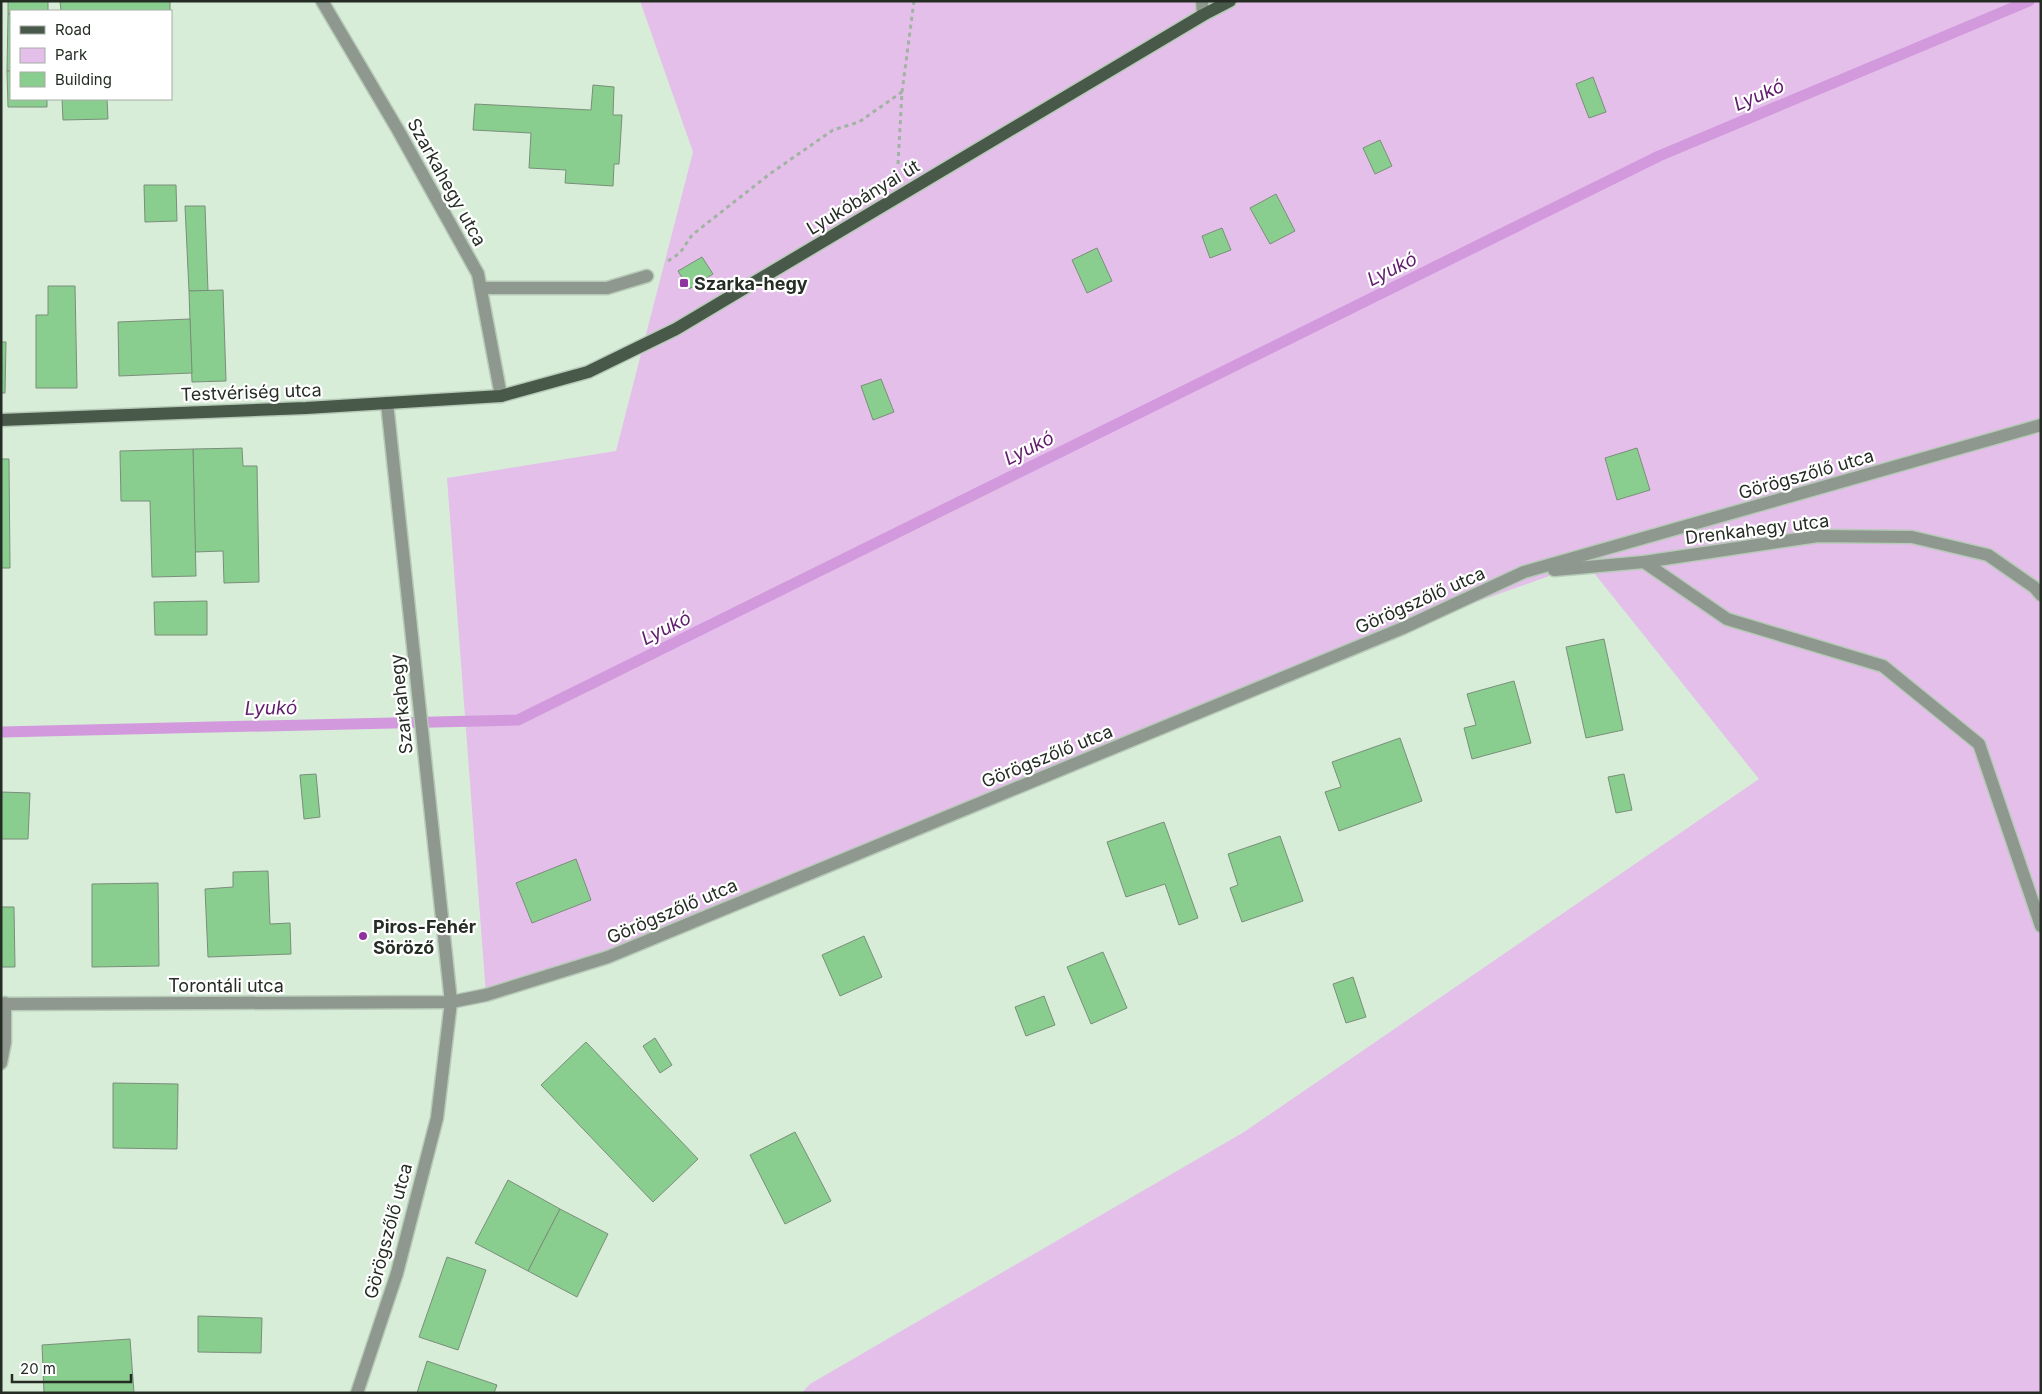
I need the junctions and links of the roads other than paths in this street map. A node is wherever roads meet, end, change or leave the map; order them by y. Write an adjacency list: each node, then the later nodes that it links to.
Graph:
1 (322, 1): 6 (street, Szarkahegy utca)
2 (1202, 1): 4 (street)
3 (1230, 1): 4 (main road, Lyukóbányai út)
4 (1203, 15): 7 (main road, Lyukóbányai út)
5 (647, 276): 6 (street)
6 (481, 288): 7 (street, Szarkahegy utca)
7 (501, 396): 8 (main road, Testvériség utca)
8 (387, 404): 9 (main road, Testvériség utca); 15 (street, Szarkahegy)
9 (1, 420)
10 (2041, 425): 12 (street, Görögszőlő utca)
11 (1644, 562): 12 (street, Drenkahegy utca); 13 (street, Drenkahegy utca); 14 (street)
12 (1524, 572): 15 (street, Görögszőlő utca)
13 (2041, 595)
14 (2041, 926)
15 (451, 1002): 16 (street, Torontáli utca); 18 (street, Görögszőlő utca)
16 (3, 1004): 17 (street)
17 (1, 1063)
18 (357, 1393)

